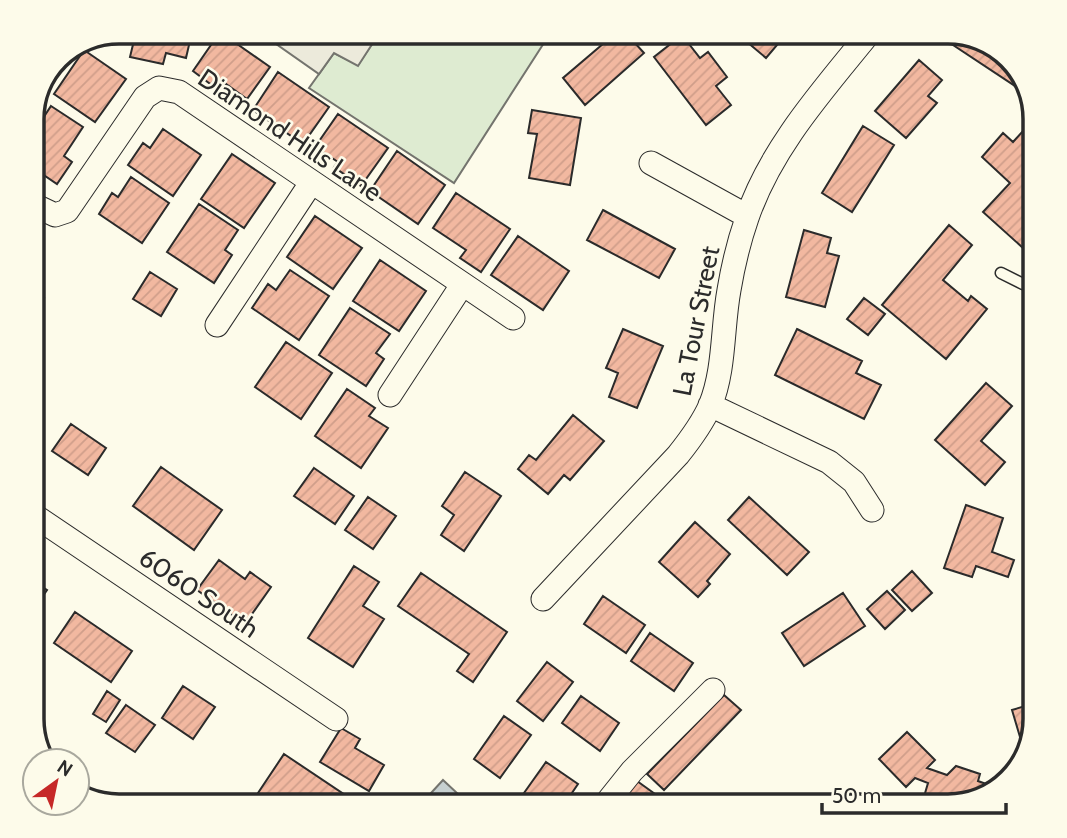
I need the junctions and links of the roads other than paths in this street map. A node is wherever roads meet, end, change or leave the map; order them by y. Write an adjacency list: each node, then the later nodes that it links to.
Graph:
1 (860, 44): 5 (street, La Tour Street)
2 (651, 163): 5 (street)
3 (312, 183): 4 (street, Diamond Hills Lane); 8 (street, Diamond Hills Lane); 10 (street)
4 (44, 210)
5 (747, 216): 12 (street, La Tour Street)
6 (1001, 273): 7 (lane)
7 (1023, 284)
8 (462, 285): 9 (street, Diamond Hills Lane); 11 (street)
9 (513, 318)
10 (217, 325)
11 (390, 394)
12 (710, 405): 13 (street); 15 (street, La Tour Street)
13 (872, 510)
14 (44, 522): 17 (street, 6060 South)
15 (543, 599)
16 (713, 690): 18 (street)
17 (336, 719)
18 (614, 794)

